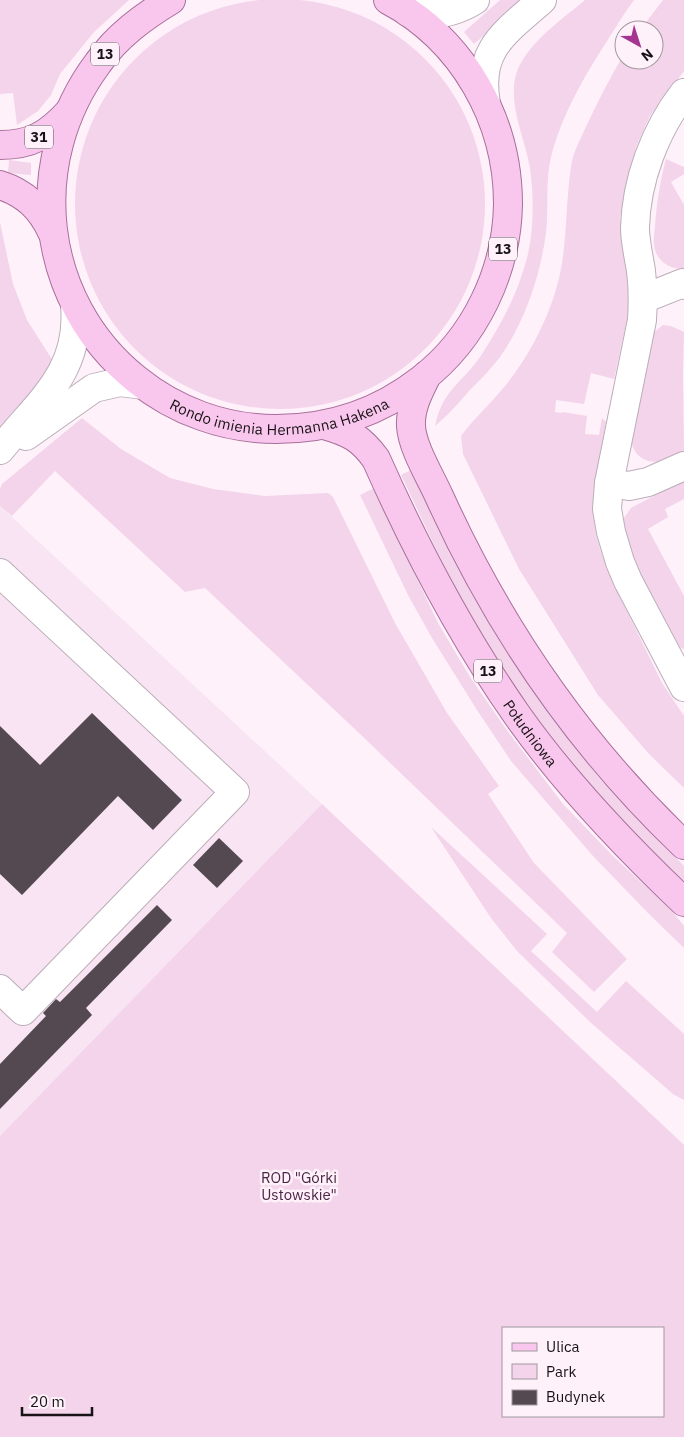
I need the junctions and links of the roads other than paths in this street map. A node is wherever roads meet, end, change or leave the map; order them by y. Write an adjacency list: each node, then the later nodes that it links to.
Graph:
1 (475, 0): 4 (street)
2 (542, 0): 6 (street)
3 (162, 3): 7 (main road, Rondo imienia Hermanna Hakena / 13)
4 (398, 6): 6 (main road, Rondo imienia Hermanna Hakena / 13)
5 (684, 93): 12 (street)
6 (486, 103): 14 (main road, Rondo imienia Hermanna Hakena / 13)
7 (70, 111): 8 (main road, 31); 10 (main road, Rondo imienia Hermanna Hakena / 13)
8 (0, 145)
9 (0, 185): 10 (main road)
10 (53, 233): 13 (main road, Rondo imienia Hermanna Hakena / 13)
11 (684, 284): 12 (street)
12 (643, 300): 20 (street)
13 (75, 304): 15 (main road, Rondo imienia Hermanna Hakena / 13); 17 (street)
14 (426, 375): 16 (main road, Rondo imienia Hermanna Hakena); 23 (main road, 13)
15 (143, 385): 16 (main road, Rondo imienia Hermanna Hakena / 13); 18 (street)
16 (324, 425): 24 (main road, Południowa / 13)
17 (0, 450)
18 (0, 458)
19 (684, 466): 20 (street)
20 (609, 483): 22 (street)
21 (0, 573): 25 (street)
22 (682, 677)
23 (683, 843)
24 (684, 902)
25 (0, 989)

